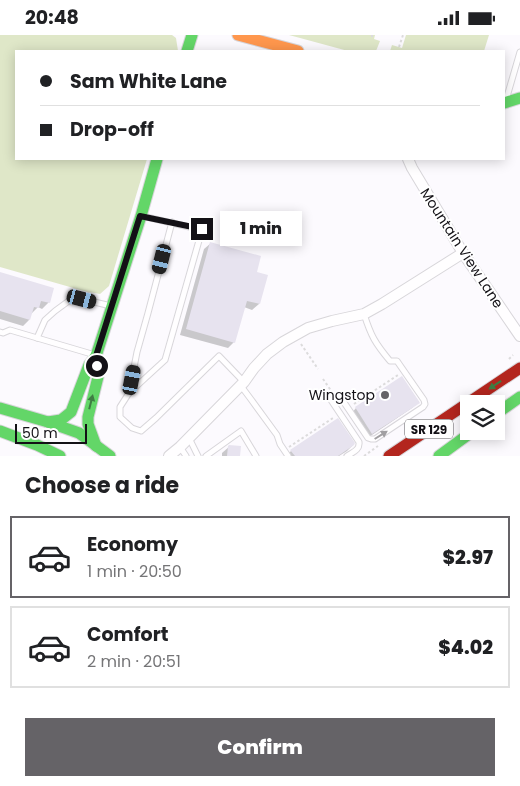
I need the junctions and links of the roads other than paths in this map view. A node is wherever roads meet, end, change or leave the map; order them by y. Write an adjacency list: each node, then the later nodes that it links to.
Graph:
1 (192, 35): 3 (street)
2 (238, 35): 4 (street)
3 (187, 50)
4 (294, 50)
5 (520, 52): 7 (lane)
6 (520, 98): 7 (street)
7 (505, 103)
8 (157, 160): 10 (street)
9 (408, 160): 12 (street, Mountain View Lane)
10 (140, 216): 11 (lane); 13 (street)
11 (172, 222): 21 (lane); 21 (lane)
12 (462, 253): 14 (street); 16 (street, Mountain View Lane)
13 (112, 306): 17 (lane); 18 (street)
14 (364, 314): 20 (street); 22 (lane, one-way to 14)
15 (0, 332): 17 (lane)
16 (520, 336)
17 (37, 338): 18 (lane)
18 (96, 356): 27 (street); 31 (street, one-way to 18)
19 (520, 368): 41 (street, SR 129, one-way to 41)
20 (242, 384): 21 (lane); 29 (street); 39 (lane)
21 (129, 393)
22 (339, 395)
23 (520, 397): 26 (street)
24 (331, 400): 40 (lane)
25 (0, 408): 27 (street)
26 (505, 408)
27 (48, 422): 31 (street)
28 (0, 431): 33 (street)
29 (189, 439): 32 (street); 36 (lane)
30 (461, 440): 42 (street, SR 129)
31 (96, 447): 34 (street)
32 (183, 452): 35 (street)
33 (60, 456)
34 (110, 456)
35 (169, 456)
36 (198, 456)
37 (206, 456): 38 (lane)
38 (256, 456)
39 (288, 456)
40 (347, 456)
41 (389, 456)
42 (439, 456)

